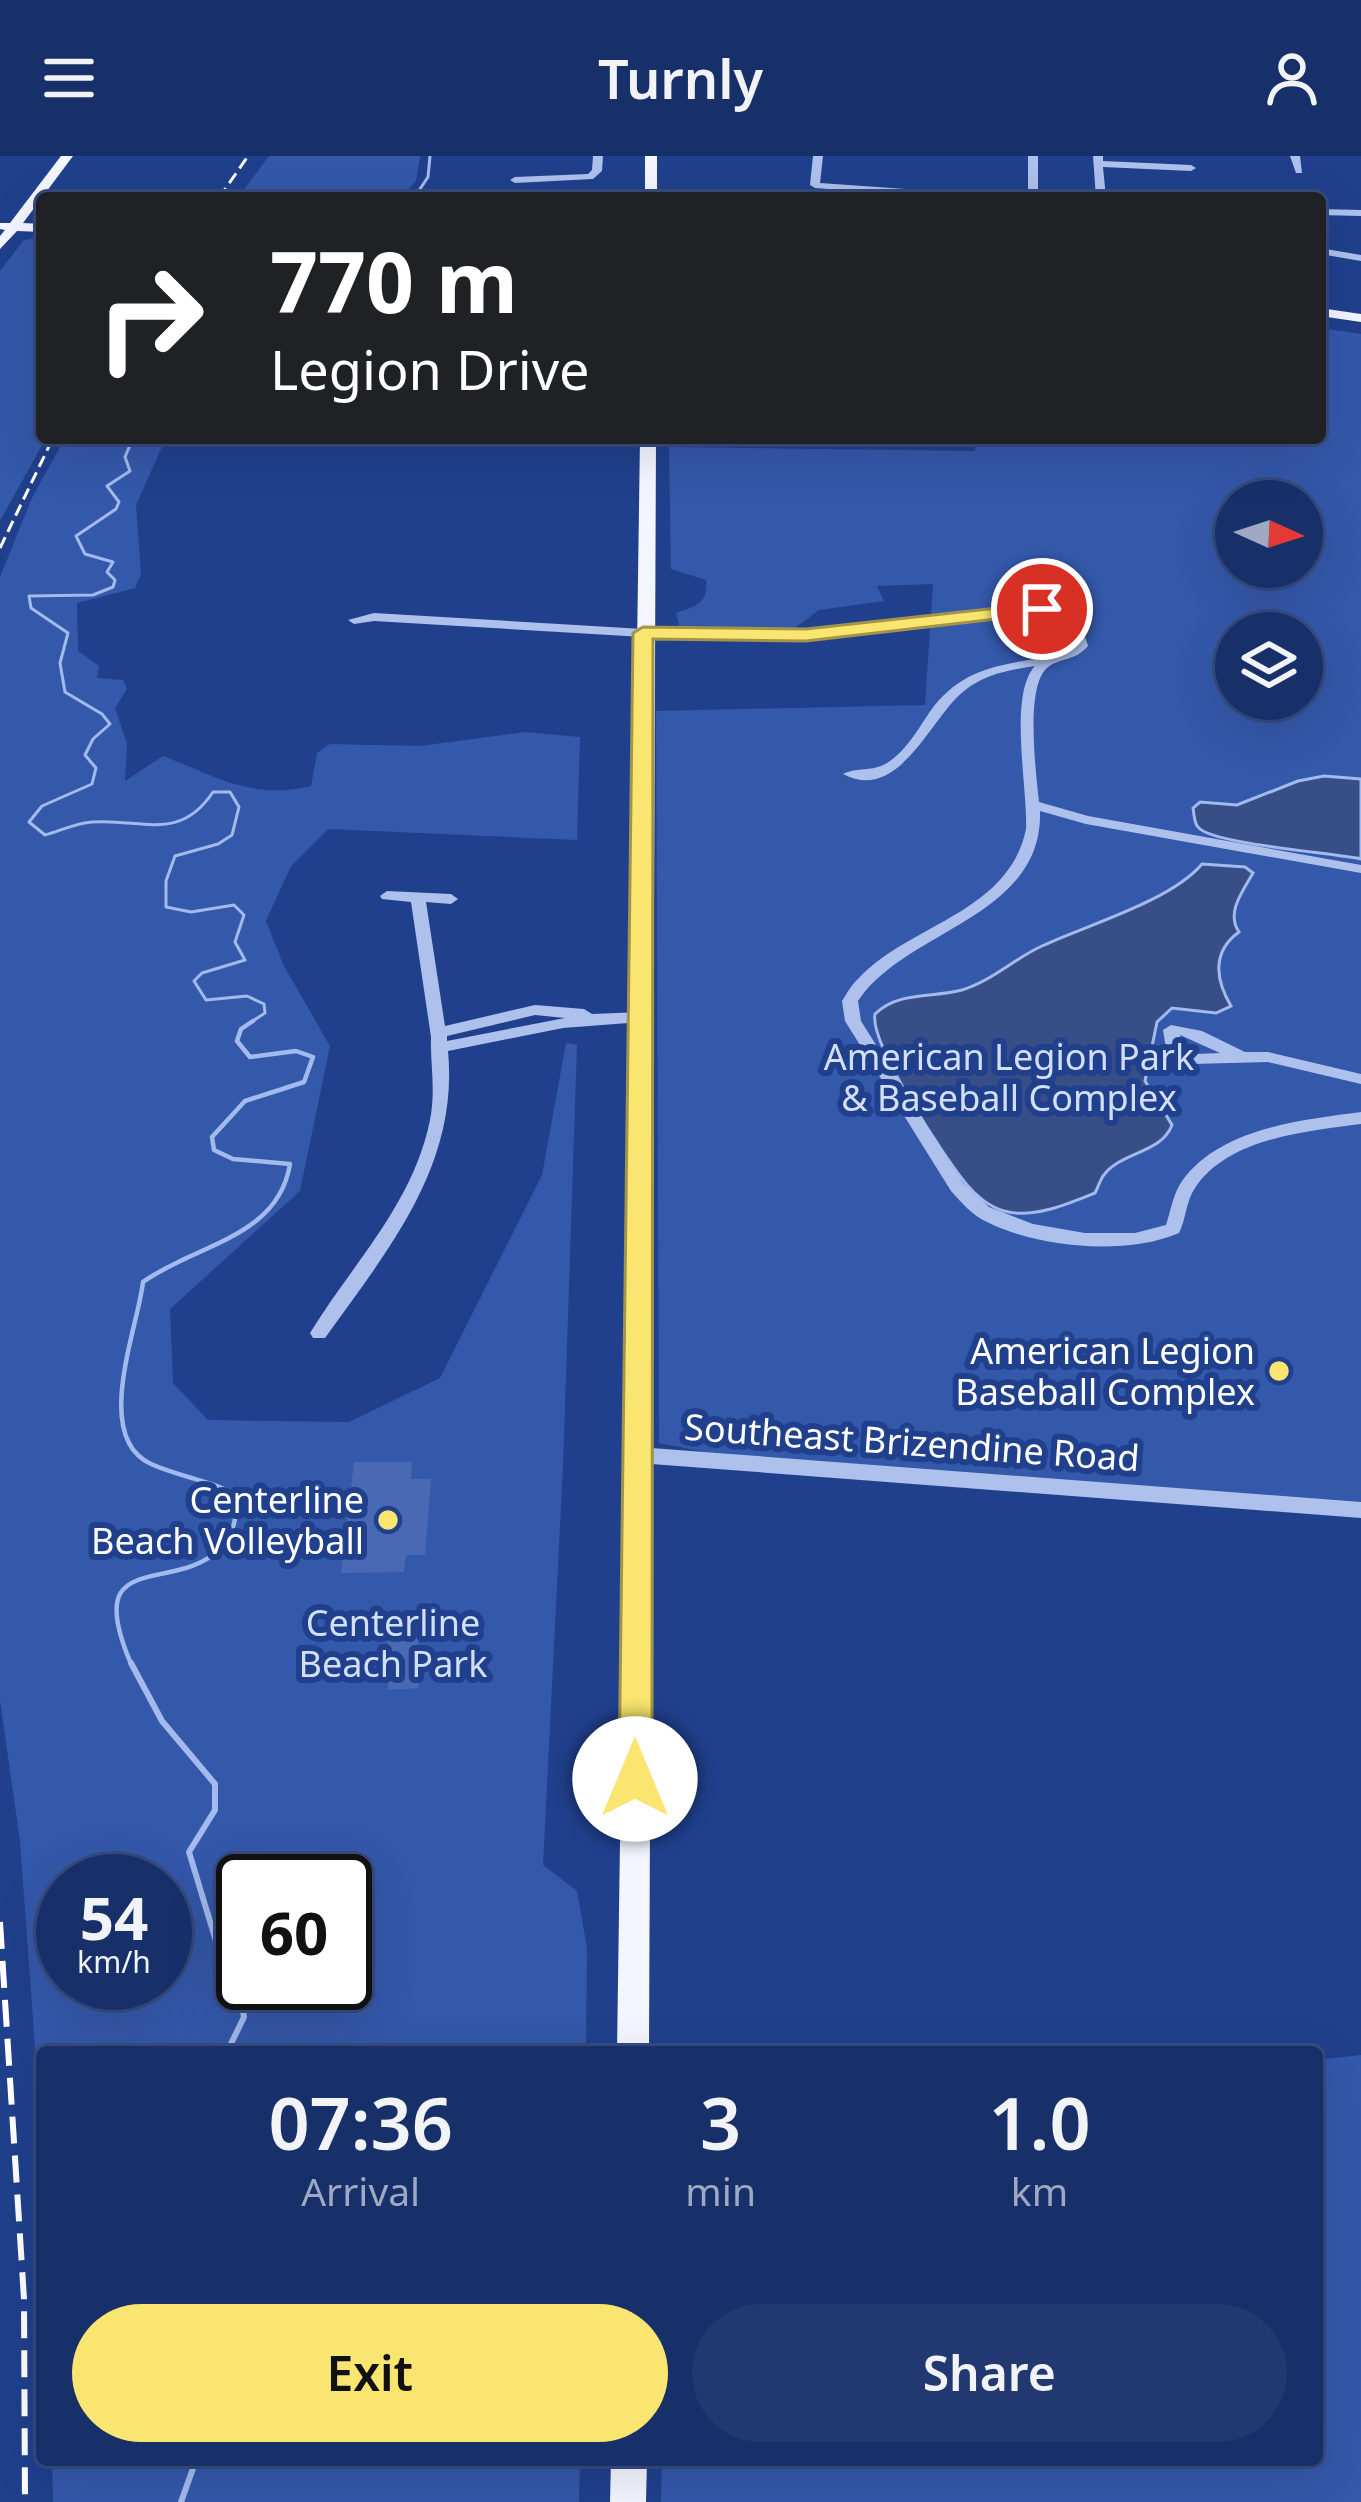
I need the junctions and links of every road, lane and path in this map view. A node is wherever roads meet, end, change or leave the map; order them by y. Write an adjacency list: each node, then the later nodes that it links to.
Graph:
1 (67, 156): 17 (main road)
2 (598, 156): 10 (street)
3 (651, 156): 11 (main road)
4 (818, 156): 12 (street)
5 (1033, 156): 13 (street)
6 (1295, 156): 9 (street)
7 (1098, 160): 8 (street); 14 (street)
8 (1191, 168)
9 (1299, 171)
10 (515, 180)
11 (651, 192)
12 (910, 192)
13 (1033, 192)
14 (1101, 192)
15 (1326, 212): 16 (street)
16 (1361, 213)
17 (4, 227): 18 (main road); 19 (main road)
18 (36, 228)
19 (0, 245)
20 (1326, 250): 21 (street)
21 (1361, 258)
22 (1326, 313): 23 (main road)
23 (1361, 318)
24 (1326, 324): 25 (main road)
25 (1361, 328)
26 (648, 444): 28 (main road)
27 (354, 620): 28 (street)
28 (643, 633): 29 (street); 36 (main road)
29 (1045, 663): 30 (street); 31 (street)
30 (850, 774)
31 (1033, 805): 32 (street); 40 (street)
32 (1361, 869)
33 (387, 896): 34 (street)
34 (418, 898): 35 (street); 37 (street)
35 (451, 899)
36 (641, 1017): 37 (street); 42 (main road)
37 (436, 1041): 41 (street)
38 (1239, 1056): 39 (street)
39 (1361, 1079)
40 (1361, 1118)
41 (319, 1333)
42 (638, 1455): 43 (street, Southeast Brizendine Road); 44 (main road)
43 (1361, 1510)
44 (633, 2046)
45 (629, 2466): 46 (main road)
46 (628, 2502)

